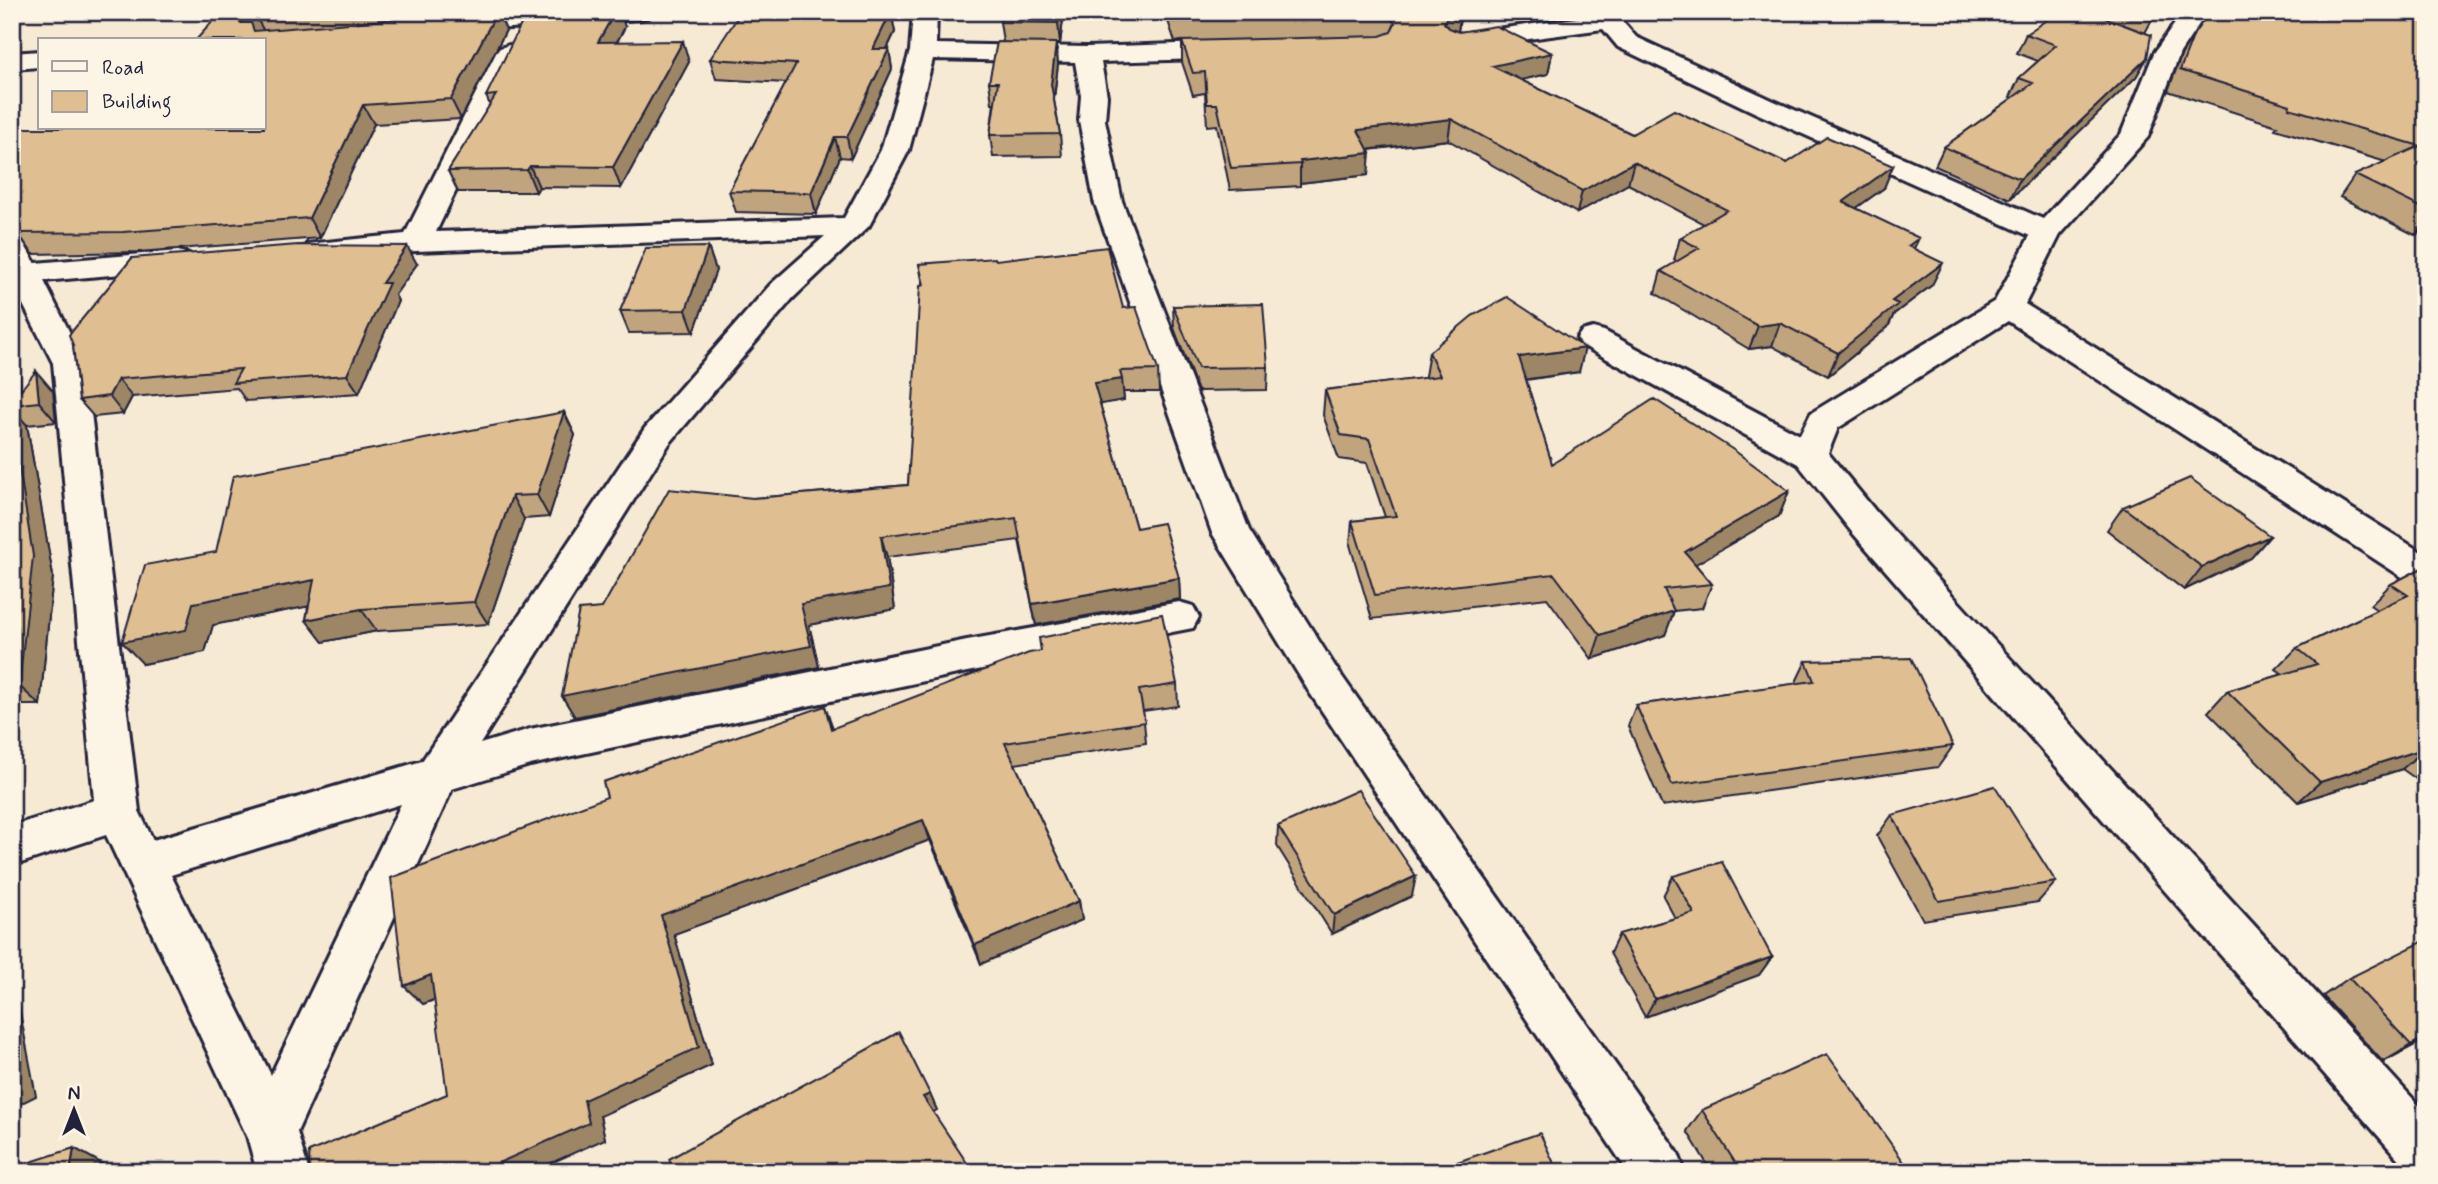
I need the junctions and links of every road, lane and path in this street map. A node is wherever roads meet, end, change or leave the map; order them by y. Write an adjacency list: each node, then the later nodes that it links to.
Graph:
1 (640, 12): 5 (street)
2 (925, 12): 9 (street)
3 (2196, 12): 14 (street)
4 (1604, 17): 7 (street); 14 (street)
5 (527, 18): 6 (street); 15 (street)
6 (432, 26)
7 (1456, 42)
8 (1265, 48): 10 (street)
9 (923, 51): 10 (street); 13 (street)
10 (1087, 55): 31 (street)
11 (38, 59): 12 (street)
12 (12, 61)
13 (854, 226): 15 (street); 24 (street)
14 (2047, 232): 19 (street)
15 (416, 242): 16 (street)
16 (294, 251)
17 (200, 259): 18 (street)
18 (16, 265): 25 (street)
19 (2008, 307): 21 (street); 22 (street)
20 (1593, 338): 21 (street)
21 (1810, 455): 29 (street)
22 (2426, 574)
23 (1179, 617): 24 (street)
24 (435, 778): 27 (street); 28 (street)
25 (117, 812): 26 (street); 27 (street)
26 (12, 846)
27 (141, 864): 28 (street)
28 (271, 1131): 30 (street)
29 (2426, 1152)
30 (283, 1172)
31 (1659, 1172)

